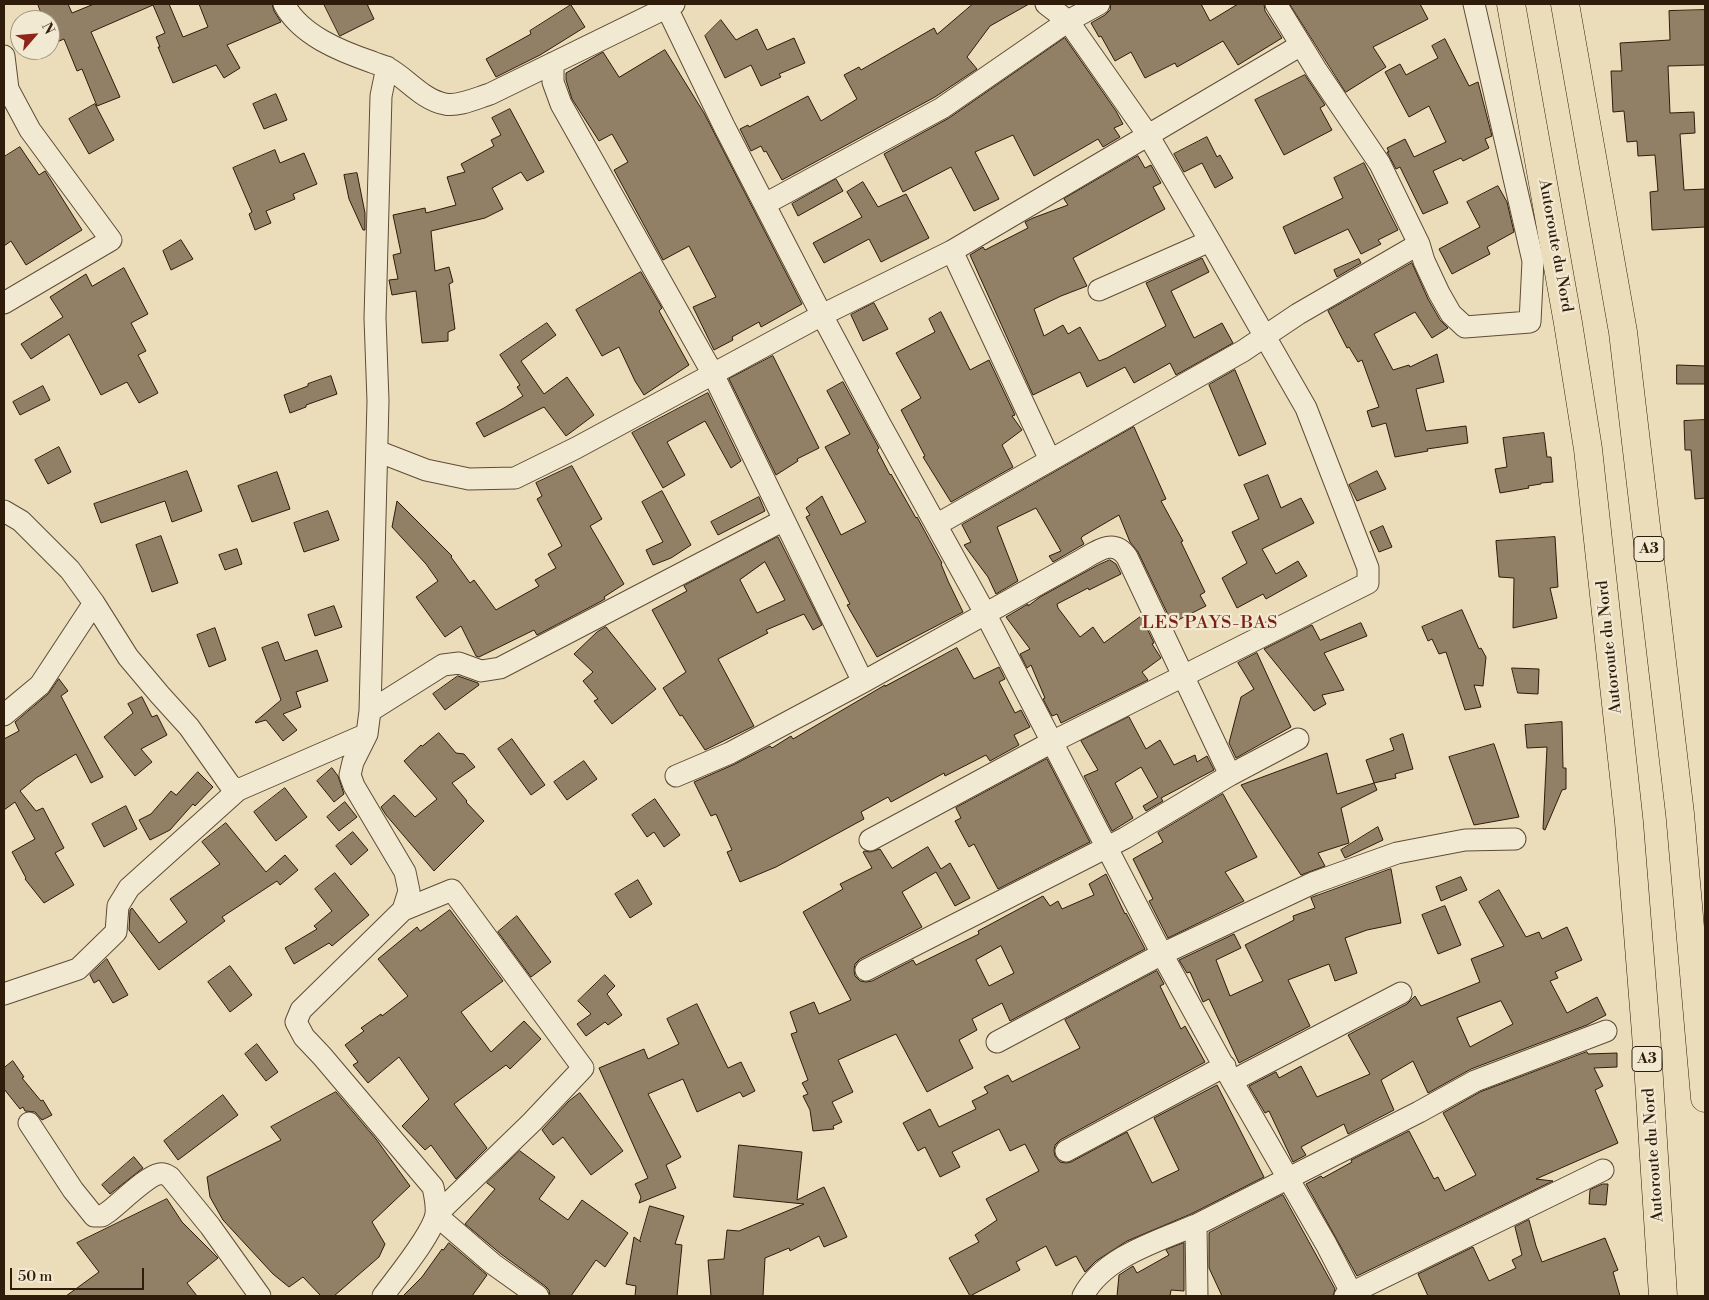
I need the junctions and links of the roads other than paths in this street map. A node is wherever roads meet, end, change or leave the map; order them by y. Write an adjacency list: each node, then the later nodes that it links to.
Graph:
1 (284, 4): 13 (street)
2 (1046, 4): 9 (street)
3 (1100, 4): 9 (street)
4 (1276, 4): 10 (street)
5 (1474, 4): 17 (street)
6 (1511, 4): 65 (highway, Autoroute du Nord / A3)
7 (1565, 4): 52 (highway, A3)
8 (669, 5): 12 (street); 15 (street)
9 (1068, 21): 14 (street); 15 (street)
10 (1301, 45): 14 (street); 17 (street)
11 (4, 56): 20 (street)
12 (552, 63): 13 (street); 23 (street)
13 (387, 67): 24 (street)
14 (1148, 135): 16 (street); 18 (street)
15 (764, 204): 21 (street)
16 (1210, 241): 19 (street); 22 (street)
17 (1419, 244): 22 (street)
18 (952, 251): 21 (street); 25 (street)
19 (1099, 290)
20 (4, 303)
21 (822, 315): 23 (street); 28 (street)
22 (1265, 335): 25 (street); 31 (street)
23 (713, 374): 24 (street); 27 (street)
24 (377, 450): 33 (street)
25 (1050, 460): 28 (street)
26 (4, 511): 29 (street)
27 (784, 520): 32 (street); 33 (street)
28 (936, 525): 30 (street)
29 (94, 603): 34 (street); 40 (street)
30 (985, 613): 31 (street); 32 (street); 37 (street)
31 (1184, 677): 37 (street); 38 (street)
32 (863, 682): 39 (street)
33 (370, 711): 35 (street)
34 (4, 714)
35 (367, 734): 40 (street); 44 (street)
36 (1298, 739): 38 (street)
37 (1052, 742): 42 (street); 43 (street)
38 (1230, 775): 43 (street)
39 (676, 776)
40 (238, 790): 48 (street)
41 (1515, 839): 45 (street)
42 (870, 840)
43 (1107, 847): 45 (street); 46 (street)
44 (403, 910): 57 (street); 57 (street)
45 (1162, 954): 50 (street); 51 (street)
46 (866, 970)
47 (1401, 993): 51 (street)
48 (4, 994)
49 (1606, 1031): 56 (street)
50 (997, 1042)
51 (1228, 1074): 54 (street); 56 (street)
52 (1705, 1098)
53 (29, 1123): 60 (street)
54 (1066, 1151)
55 (1603, 1170): 59 (street)
56 (1289, 1178): 58 (street); 59 (street)
57 (436, 1216): 61 (street); 62 (street)
58 (1196, 1225): 63 (street); 64 (street)
59 (1350, 1295)
60 (260, 1296)
61 (383, 1296)
62 (538, 1296)
63 (1083, 1296)
64 (1198, 1296)
65 (1663, 1296)

